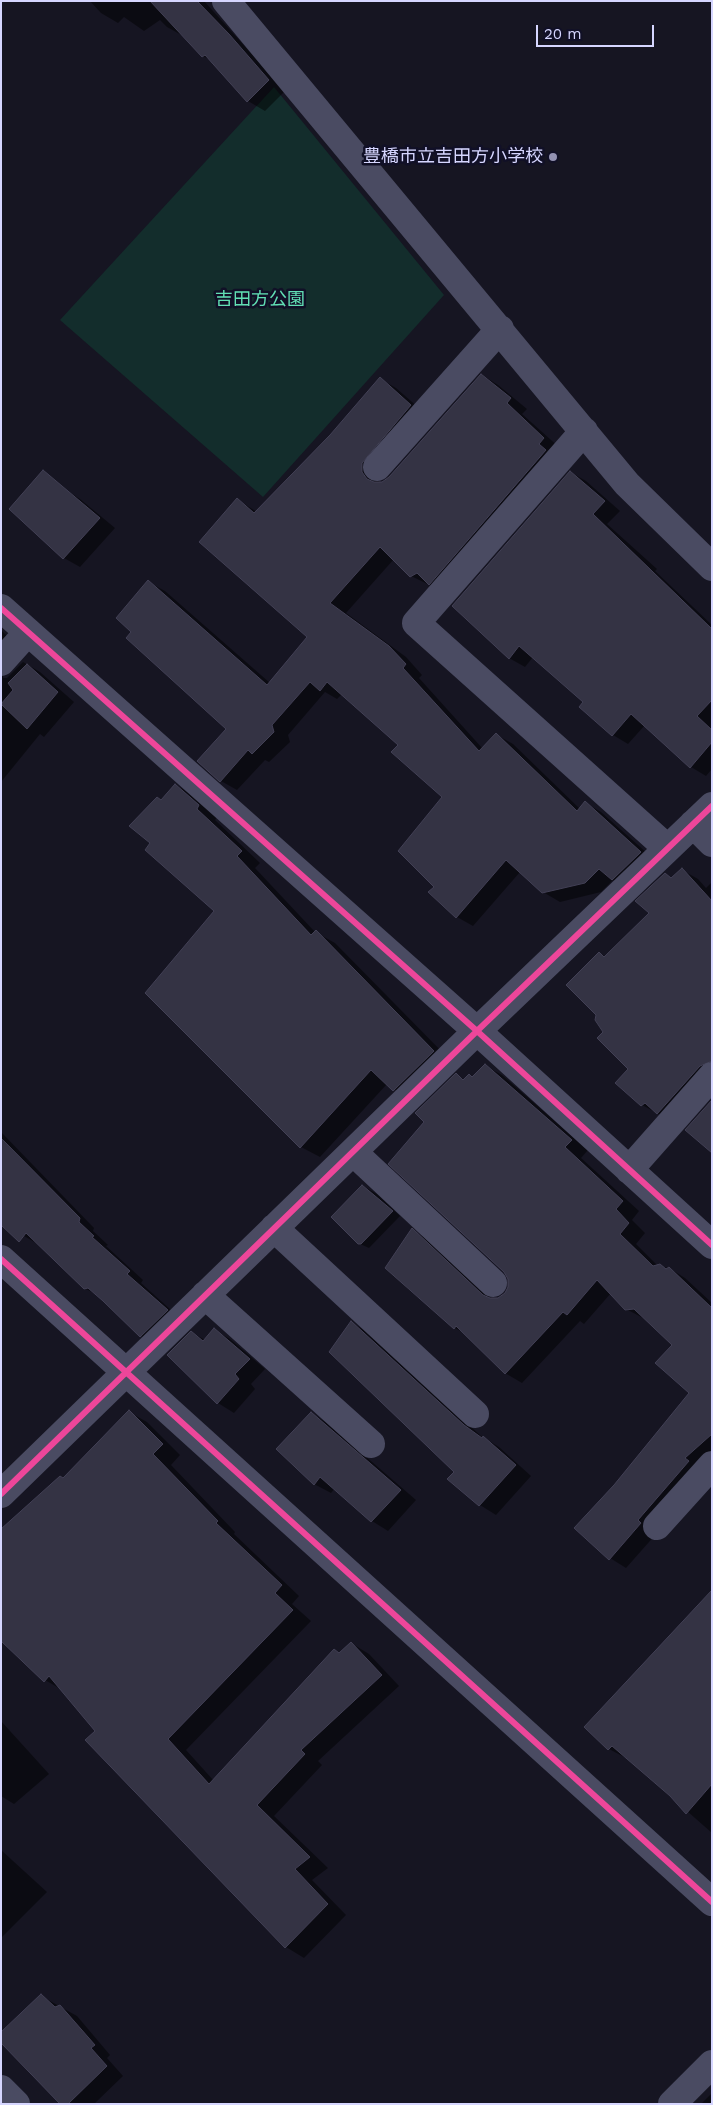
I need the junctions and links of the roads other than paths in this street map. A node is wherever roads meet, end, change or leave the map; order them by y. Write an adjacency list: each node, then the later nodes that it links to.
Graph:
1 (226, 1): 2 (street)
2 (500, 329): 3 (street); 4 (street)
3 (584, 431): 5 (street); 10 (street)
4 (378, 467)
5 (712, 566)
6 (1, 608): 7 (street)
7 (28, 632): 8 (street); 11 (street)
8 (1, 662)
9 (706, 824): 10 (street)
10 (668, 848): 11 (street)
11 (477, 1031): 13 (street); 14 (street)
12 (712, 1076): 14 (street)
13 (353, 1152): 15 (street); 18 (street)
14 (629, 1170): 16 (street)
15 (274, 1228): 19 (street); 21 (street)
16 (712, 1245)
17 (1, 1259): 20 (street)
18 (493, 1283)
19 (206, 1295): 20 (street); 22 (street)
20 (126, 1371): 24 (street); 26 (street)
21 (475, 1414)
22 (372, 1444)
23 (712, 1466): 25 (street)
24 (1, 1494)
25 (657, 1526)
26 (712, 1902)
27 (712, 2064): 30 (street)
28 (1, 2089): 29 (street)
29 (16, 2104)
30 (672, 2104)

